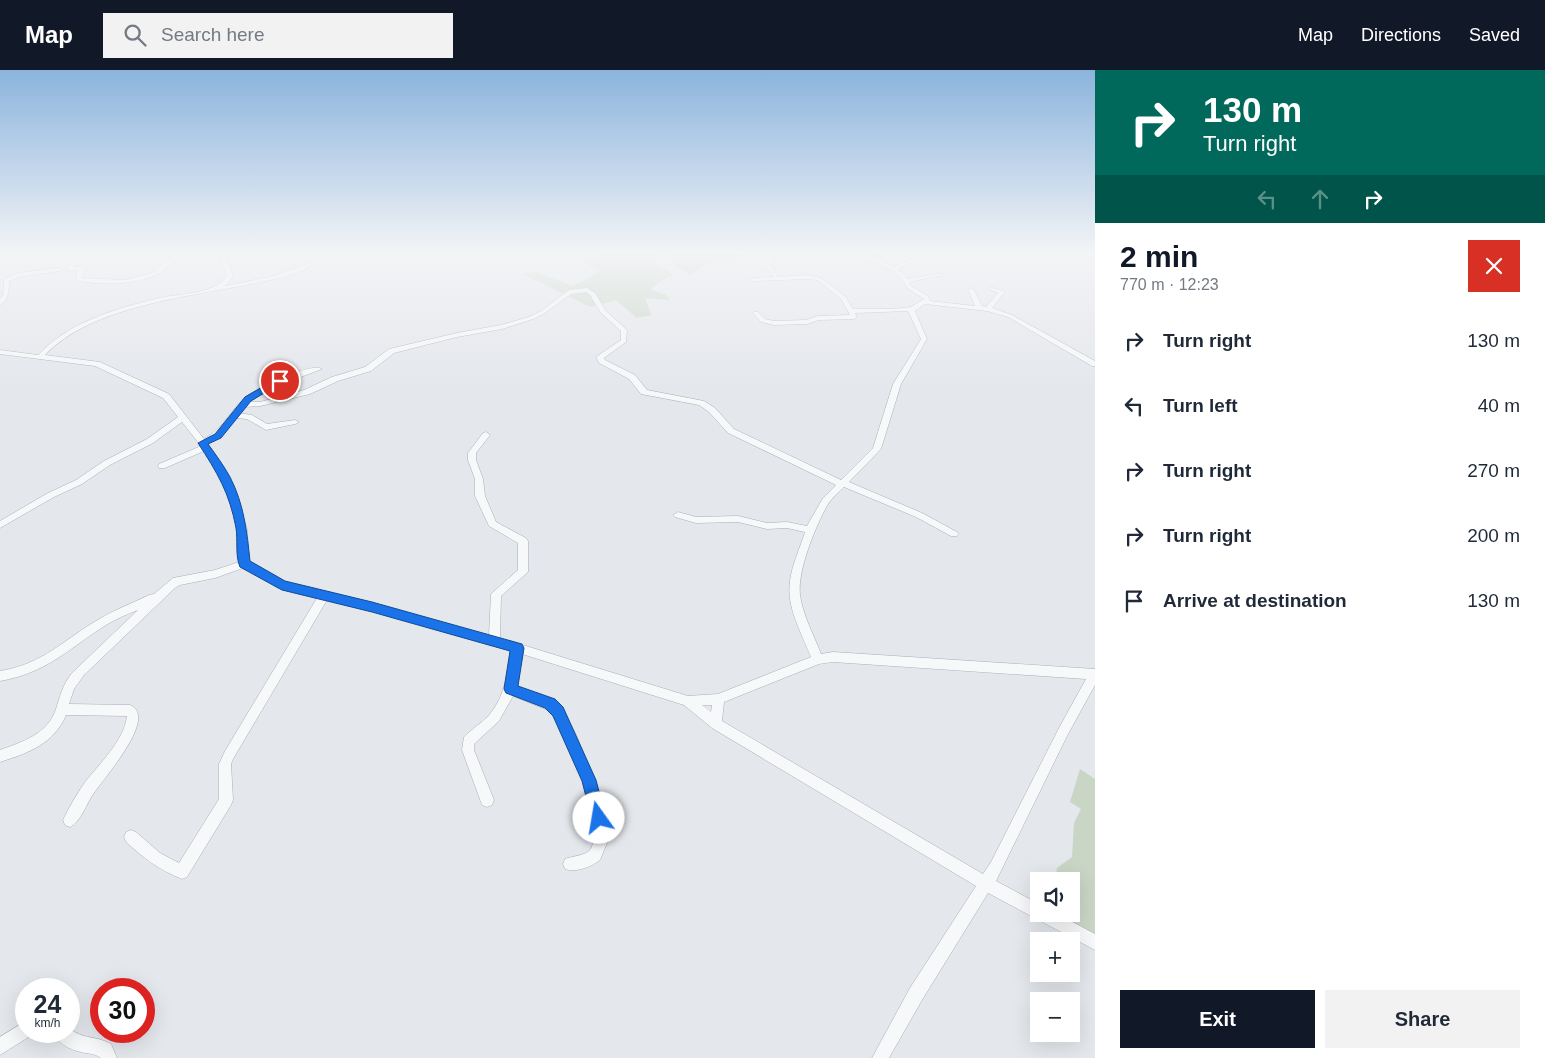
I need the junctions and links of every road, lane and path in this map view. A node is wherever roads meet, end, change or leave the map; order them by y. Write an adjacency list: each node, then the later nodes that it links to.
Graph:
1 (166, 298): 15 (street)
2 (561, 298): 18 (street)
3 (595, 298): 25 (street)
4 (844, 298): 12 (street)
5 (926, 298): 8 (street)
6 (975, 298): 9 (street)
7 (997, 298): 11 (street)
8 (925, 302): 9 (street); 10 (street)
9 (979, 307): 11 (street)
10 (912, 309): 12 (street); 25 (street)
11 (988, 309): 16 (street)
12 (851, 311): 13 (street)
13 (756, 314)
14 (0, 352): 15 (street)
15 (40, 357): 20 (street)
16 (1095, 364)
17 (318, 369): 18 (street)
18 (243, 405): 19 (street)
19 (233, 415): 21 (street); 23 (street)
20 (183, 417): 23 (street); 27 (street)
21 (296, 422)
22 (486, 435): 33 (street)
23 (204, 445): 24 (street); 30 (street)
24 (162, 466)
25 (842, 483): 28 (street); 29 (street)
26 (678, 515): 28 (street)
27 (0, 524)
28 (810, 530): 35 (street)
29 (954, 534)
30 (244, 564): 31 (street); 32 (street)
31 (161, 595): 37 (street); 41 (street)
32 (324, 596): 33 (street); 46 (street)
33 (494, 641): 34 (street)
34 (517, 648): 38 (street); 40 (street)
35 (818, 659): 36 (street); 39 (street)
36 (1095, 674): 48 (street)
37 (0, 676)
38 (510, 689): 44 (street); 47 (street)
39 (718, 700): 40 (street); 42 (street)
40 (688, 701): 42 (street)
41 (62, 709): 43 (street); 45 (street)
42 (716, 724): 48 (street)
43 (0, 756)
44 (487, 800)
45 (70, 820)
46 (131, 837)
47 (570, 864)
48 (987, 884): 49 (street); 56 (street)
49 (1030, 907)
50 (1057, 922): 51 (street)
51 (1095, 942)
52 (15, 1037): 54 (street)
53 (78, 1043): 55 (street)
54 (0, 1047)
55 (109, 1058)
56 (880, 1058)

